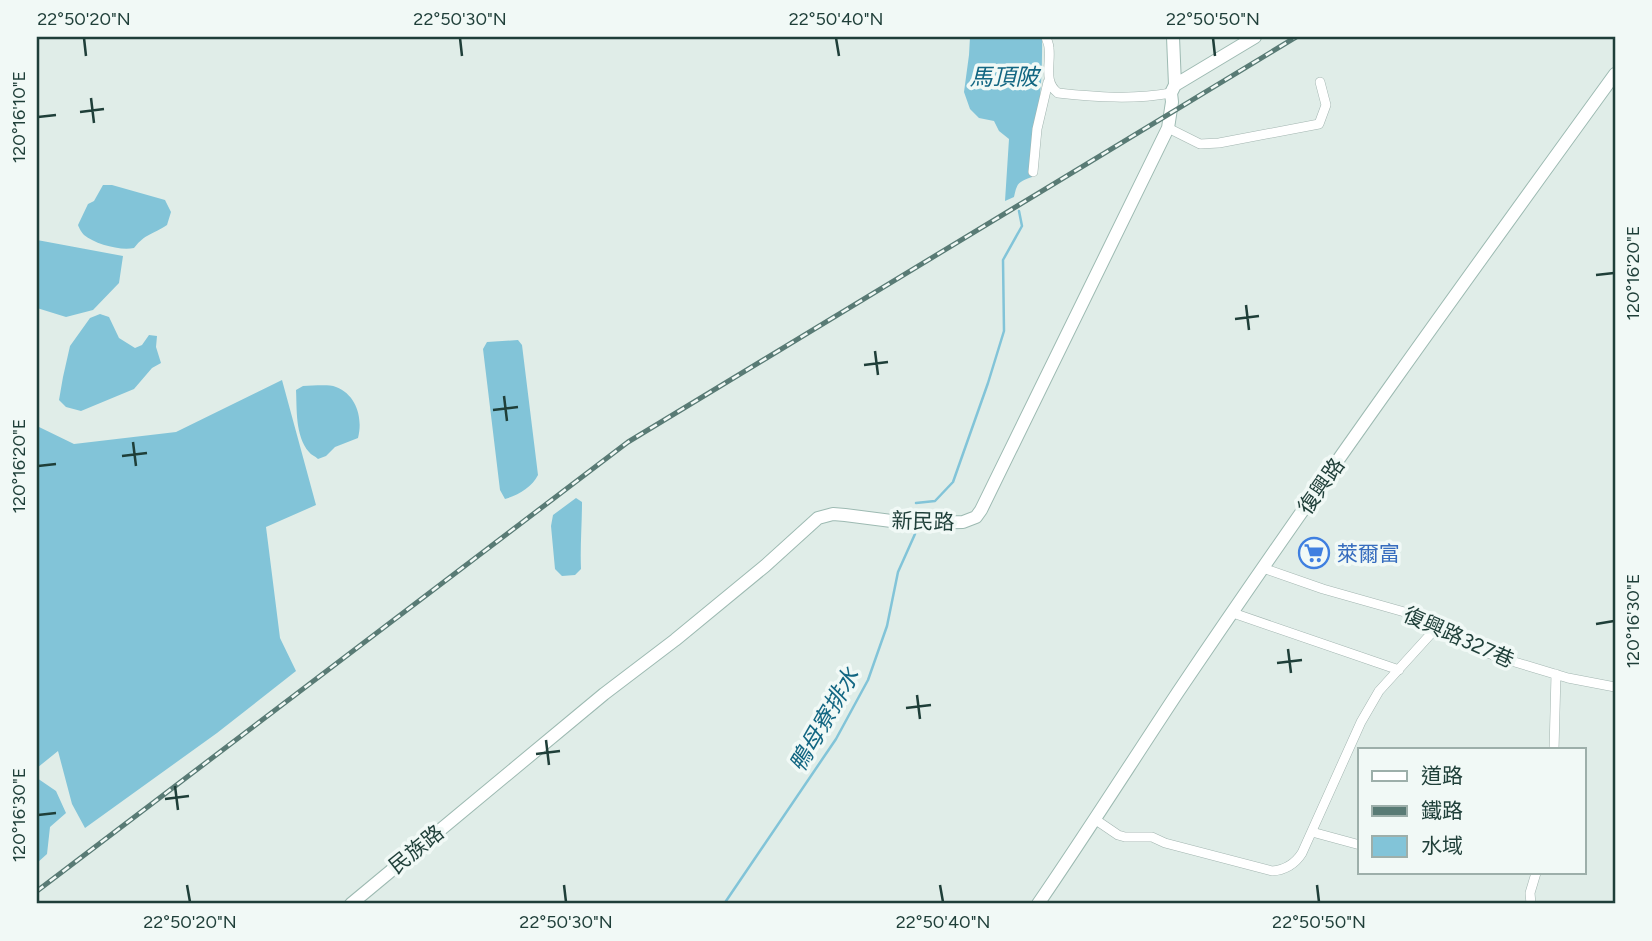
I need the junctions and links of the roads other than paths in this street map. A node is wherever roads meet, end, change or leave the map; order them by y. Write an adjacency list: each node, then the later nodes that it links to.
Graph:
1 (1046, 37): 5 (street)
2 (1173, 37): 7 (street, 新民路)
3 (1255, 37): 7 (street)
4 (1615, 74): 10 (street, 復興路)
5 (1049, 80): 7 (street); 9 (street)
6 (1320, 82): 8 (street)
7 (1173, 89): 8 (street, 新民路)
8 (1168, 128): 17 (street, 新民路)
9 (1033, 172)
10 (1263, 568): 11 (street, 復興路); 12 (street, 復興路327巷)
11 (1233, 613): 13 (street); 18 (street, 復興路)
12 (1438, 626): 13 (street); 14 (street, 復興路327巷)
13 (1398, 670): 19 (street)
14 (1556, 674): 15 (street, 復興路327巷); 16 (street)
15 (1615, 687)
16 (1554, 748)
17 (482, 796): 22 (street, 民族路)
18 (1096, 820): 19 (street); 23 (street, 復興路)
19 (1312, 832): 20 (street)
20 (1358, 844)
21 (1536, 874): 24 (street)
22 (351, 904)
23 (1038, 904)
24 (1531, 904)

